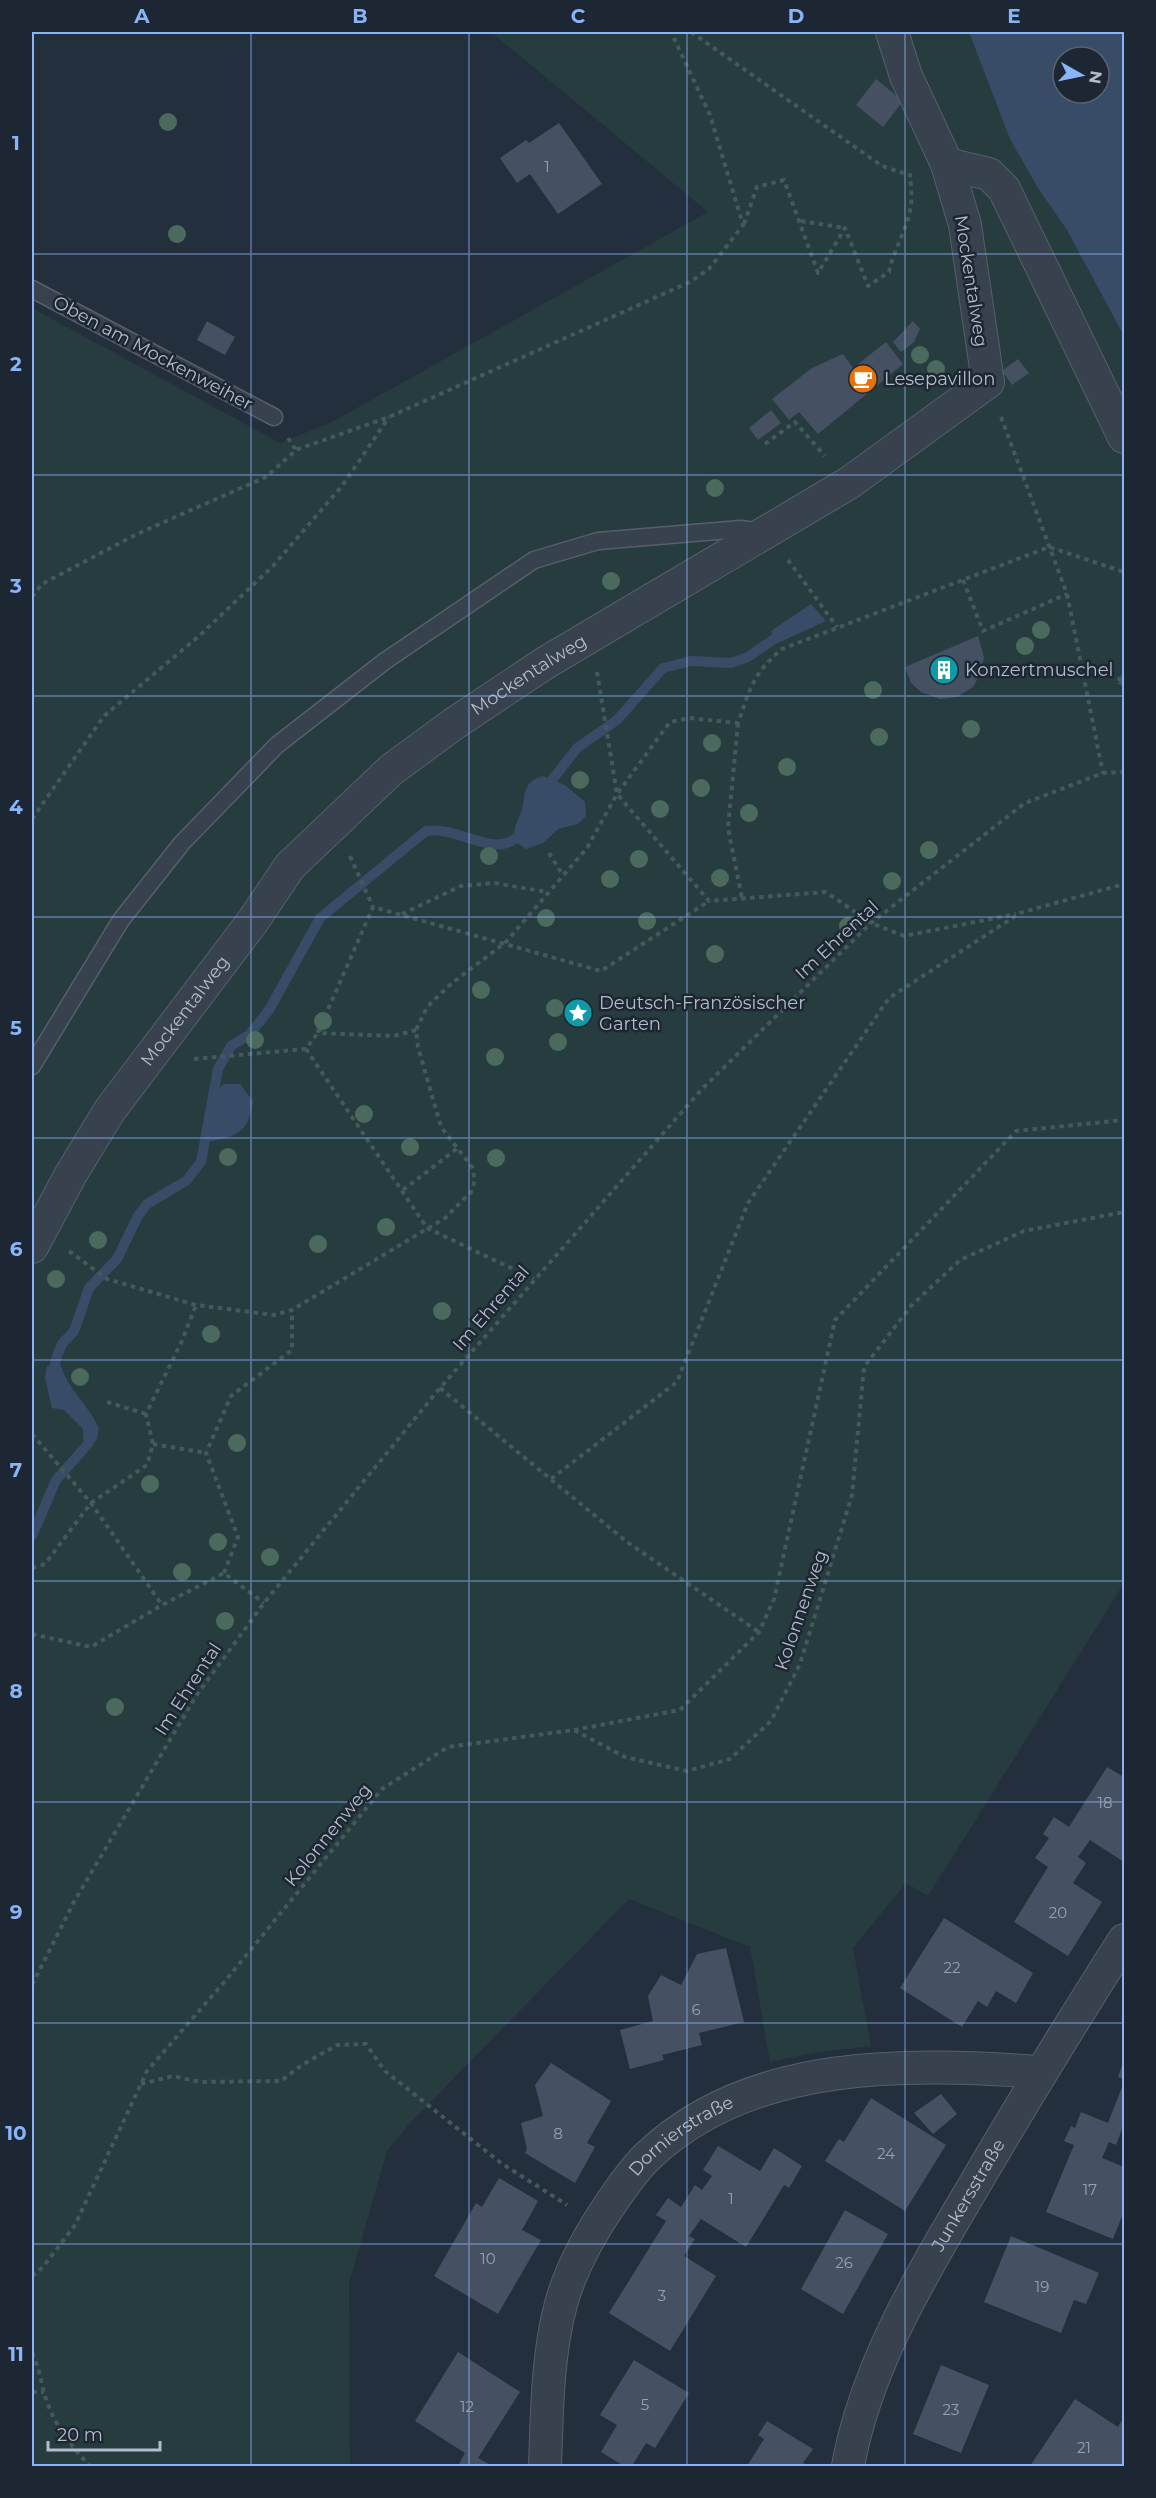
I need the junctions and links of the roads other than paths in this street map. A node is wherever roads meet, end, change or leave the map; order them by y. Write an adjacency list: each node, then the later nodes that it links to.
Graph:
1 (892, 32): 2 (street, Mockentalweg)
2 (947, 164): 5 (street); 6 (street, Mockentalweg)
3 (32, 289): 4 (lane, Oben am Mockenweiher)
4 (274, 417)
5 (1125, 437)
6 (768, 533): 7 (lane); 8 (street, Mockentalweg)
7 (32, 1066)
8 (32, 1247)
9 (1125, 1940): 10 (street, Junkersstraße)
10 (1041, 2072): 11 (street, Dornierstraße); 12 (street, Junkersstraße)
11 (545, 2466)
12 (848, 2466)

